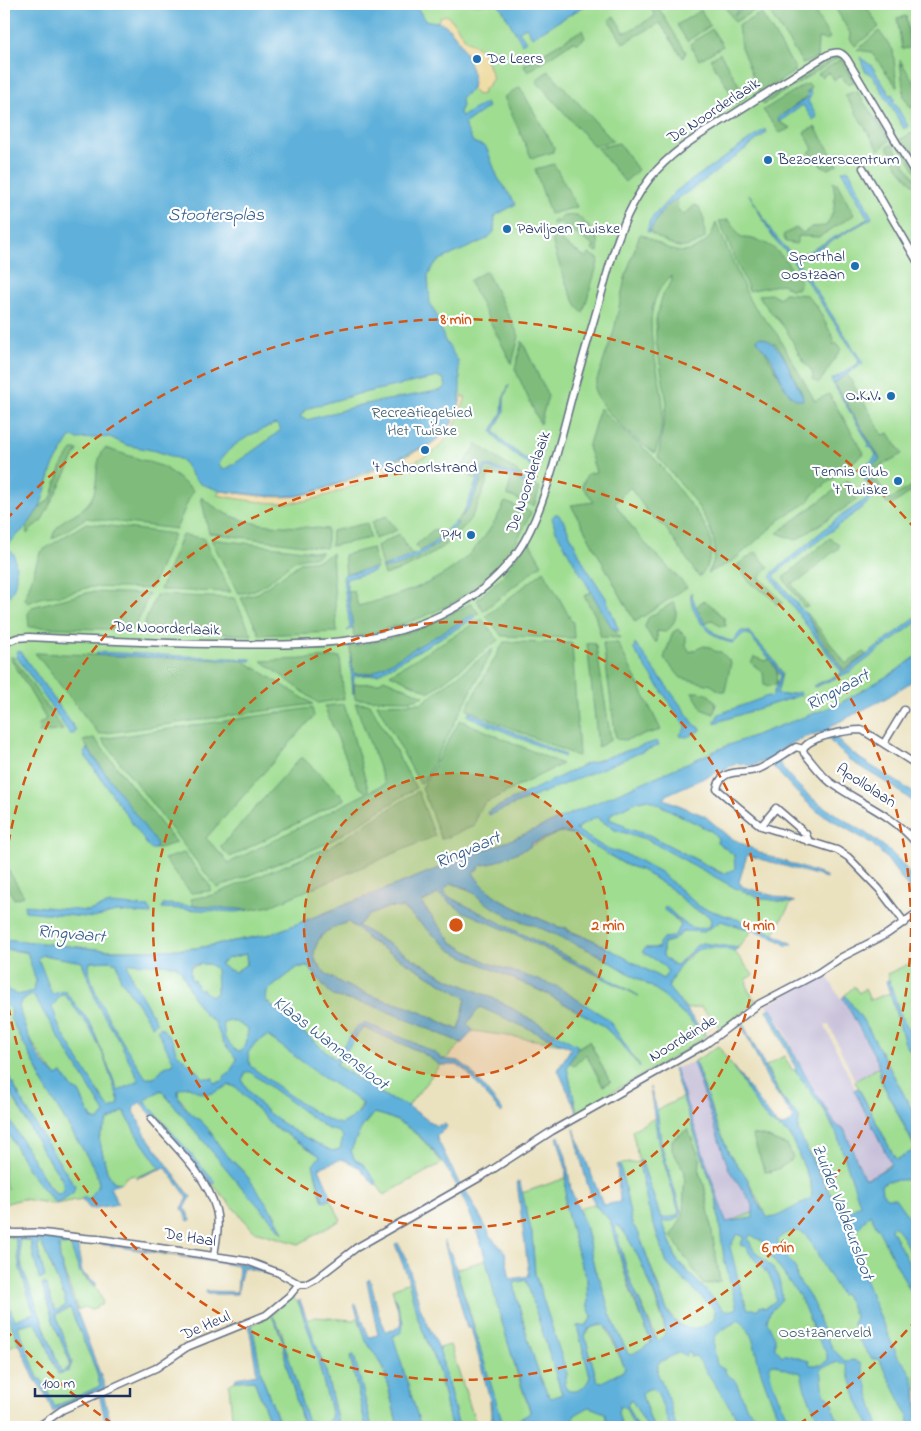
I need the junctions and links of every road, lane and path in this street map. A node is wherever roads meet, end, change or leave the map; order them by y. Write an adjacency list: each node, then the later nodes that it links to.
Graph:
1 (863, 168): 3 (street)
2 (917, 177): 4 (street, De Noorderlaaik)
3 (917, 261)
4 (4, 643)
5 (904, 710): 6 (street)
6 (884, 744): 7 (street); 8 (street)
7 (803, 749): 9 (street); 11 (street, Apollolaan)
8 (917, 765)
9 (762, 826): 10 (street); 10 (street)
10 (809, 842): 13 (street)
11 (917, 844)
12 (917, 913): 13 (street, Noordeinde)
13 (905, 923): 17 (street, Noordeinde)
14 (151, 1119): 16 (street)
15 (4, 1232): 16 (street, De Haal)
16 (214, 1256): 17 (street, De Haal)
17 (299, 1284): 18 (street, De Heul)
18 (38, 1427)

